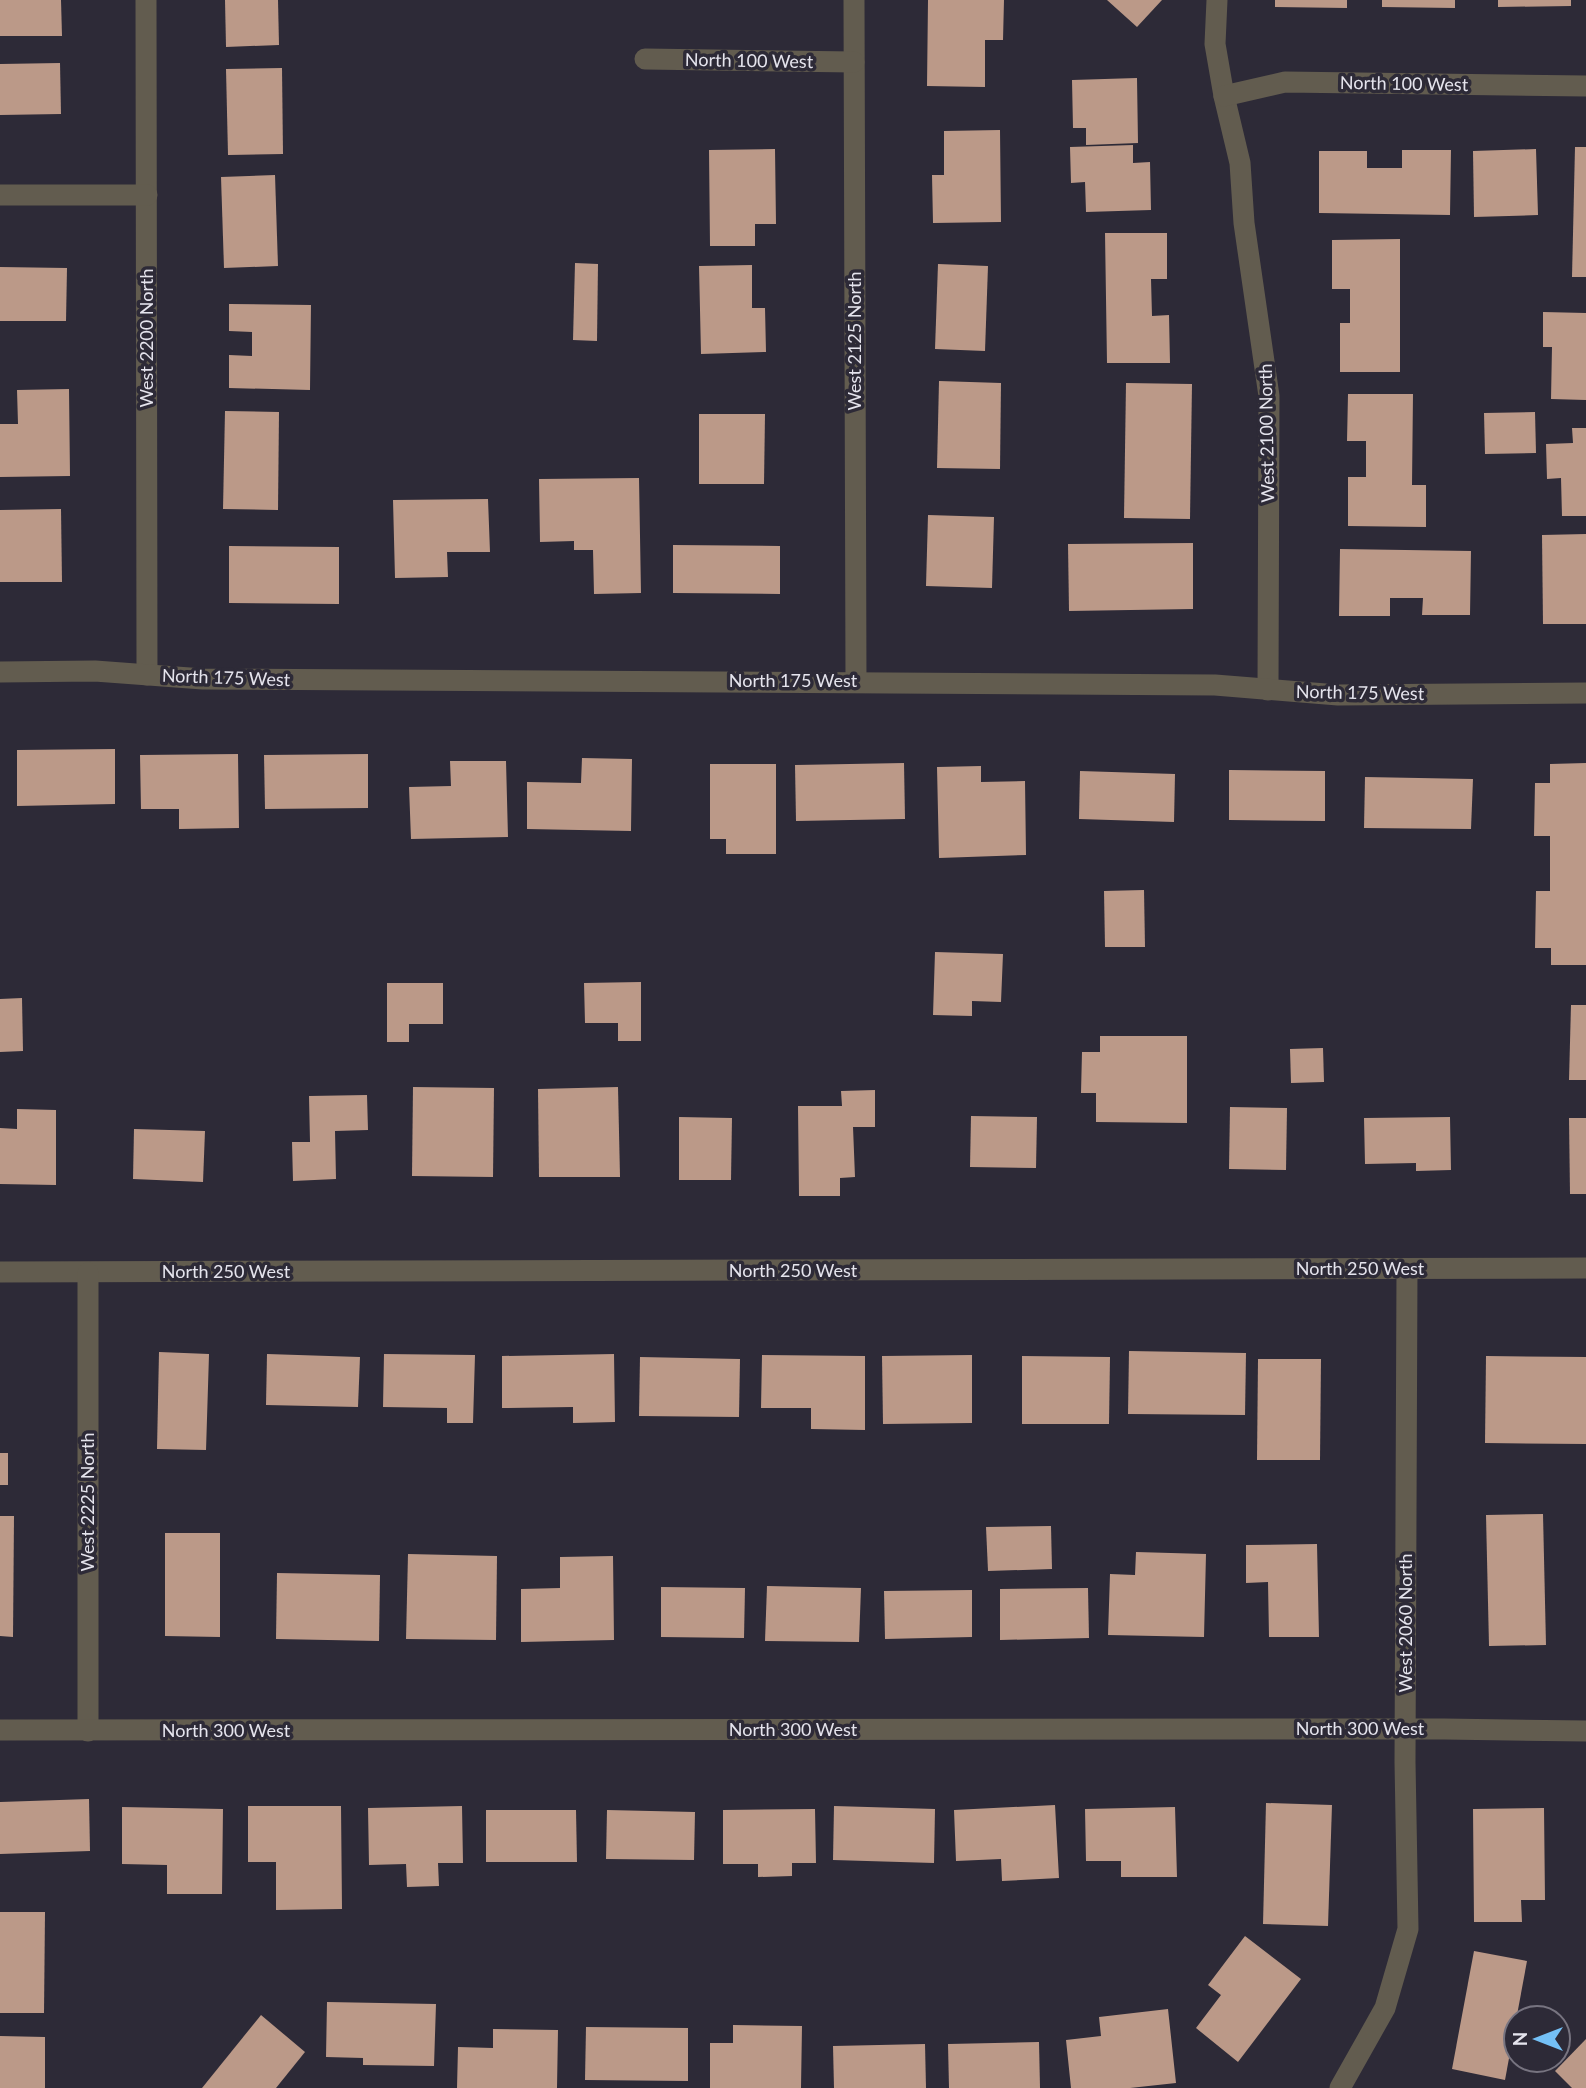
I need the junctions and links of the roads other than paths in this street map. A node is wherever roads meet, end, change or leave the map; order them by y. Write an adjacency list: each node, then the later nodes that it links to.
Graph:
1 (146, 0): 9 (street, West 2200 North)
2 (853, 0): 5 (street, West 2125 North)
3 (1217, 0): 7 (street, West 2100 North)
4 (645, 59): 5 (street, North 100 West)
5 (854, 62): 12 (street, West 2125 North)
6 (1586, 86): 7 (street, North 100 West)
7 (1224, 96): 13 (street, West 2100 North)
8 (0, 195): 9 (street)
9 (147, 195): 11 (street, West 2200 North)
10 (0, 673): 11 (street, North 175 West)
11 (147, 675): 12 (street, North 175 West)
12 (856, 681): 13 (street, North 175 West)
13 (1268, 690): 14 (street, North 175 West)
14 (1586, 694)
15 (1586, 1268): 16 (street, North 250 West)
16 (1407, 1269): 18 (street, North 250 West); 19 (street, West 2060 North)
17 (0, 1272): 18 (street, North 250 West)
18 (88, 1273): 21 (street, West 2225 North)
19 (1407, 1730): 21 (street, North 300 West); 22 (street, North 300 West); 23 (street, West 2060 North)
20 (0, 1731): 21 (street, North 300 West)
21 (88, 1731)
22 (1586, 1731)
23 (1340, 2088)

